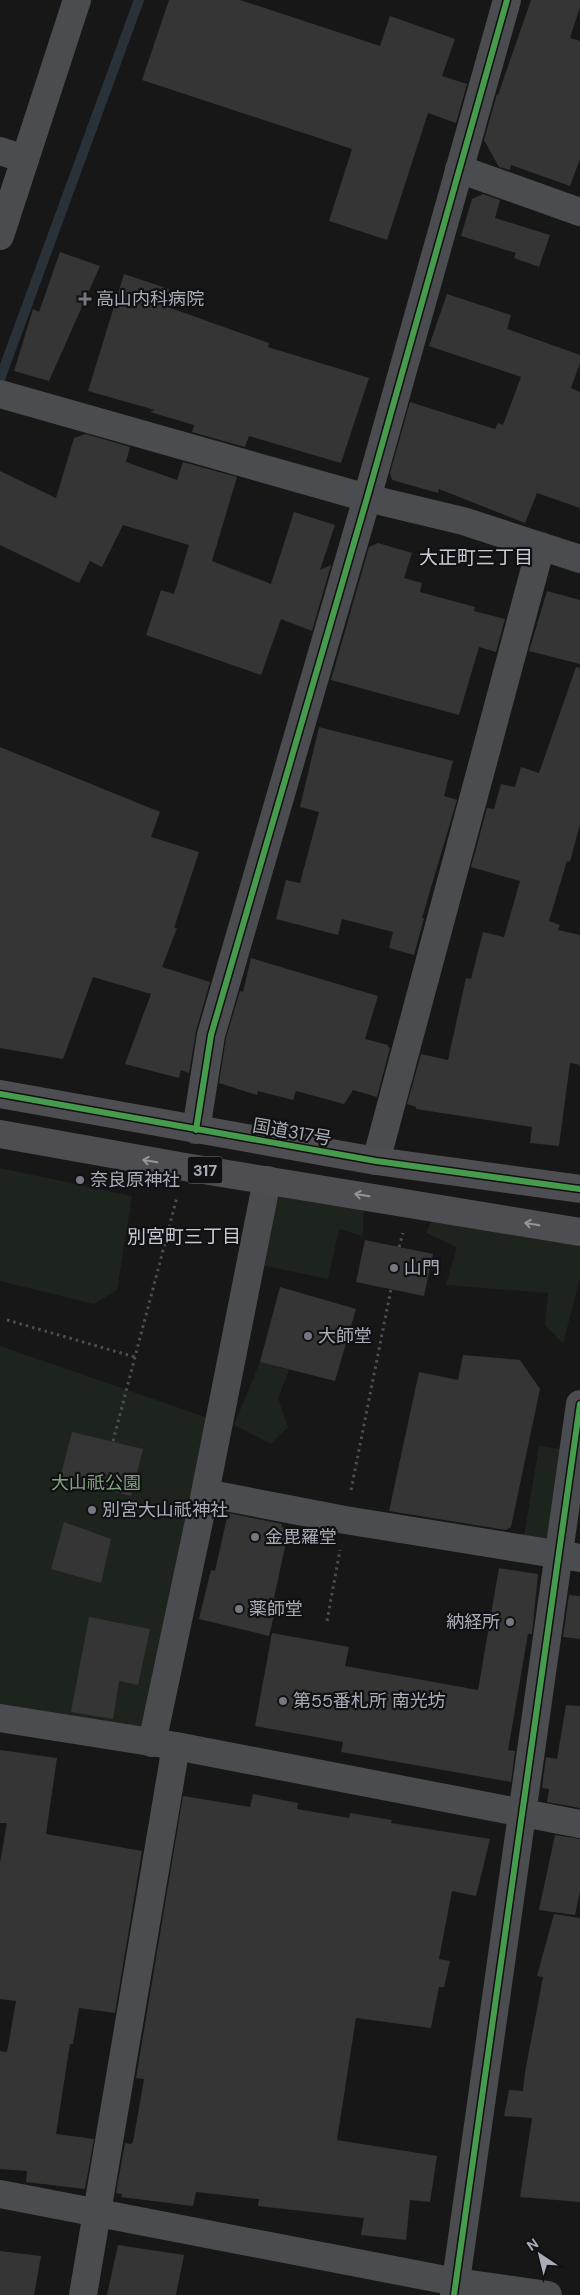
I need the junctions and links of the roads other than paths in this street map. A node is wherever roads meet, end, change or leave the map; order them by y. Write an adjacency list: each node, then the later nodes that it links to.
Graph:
1 (77, 0): 3 (street)
2 (508, 0): 4 (street)
3 (12, 155): 6 (street)
4 (460, 169): 5 (street); 8 (street)
5 (580, 212)
6 (0, 236)
7 (0, 394): 8 (street)
8 (367, 498): 9 (street); 12 (street)
9 (541, 546): 10 (street); 14 (street)
10 (580, 559)
11 (0, 1094): 12 (highway, 国道317号 / 317)
12 (196, 1130): 14 (highway, 国道317号 / 317)
13 (0, 1134): 15 (highway, 317, one-way to 13)
14 (376, 1161): 16 (highway, 国道317号 / 317)
15 (267, 1180): 17 (highway, 317, one-way to 15); 19 (street)
16 (580, 1189)
17 (580, 1232)
18 (580, 1404): 20 (street)
19 (205, 1493): 20 (street); 22 (street)
20 (569, 1556): 23 (street)
21 (0, 1718): 22 (street)
22 (164, 1744): 23 (street); 26 (street)
23 (522, 1813): 24 (street); 27 (street)
24 (580, 1824)
25 (0, 2194): 26 (street)
26 (96, 2212): 27 (street); 28 (street)
27 (455, 2289): 29 (street)
28 (83, 2295)
29 (548, 2295)

